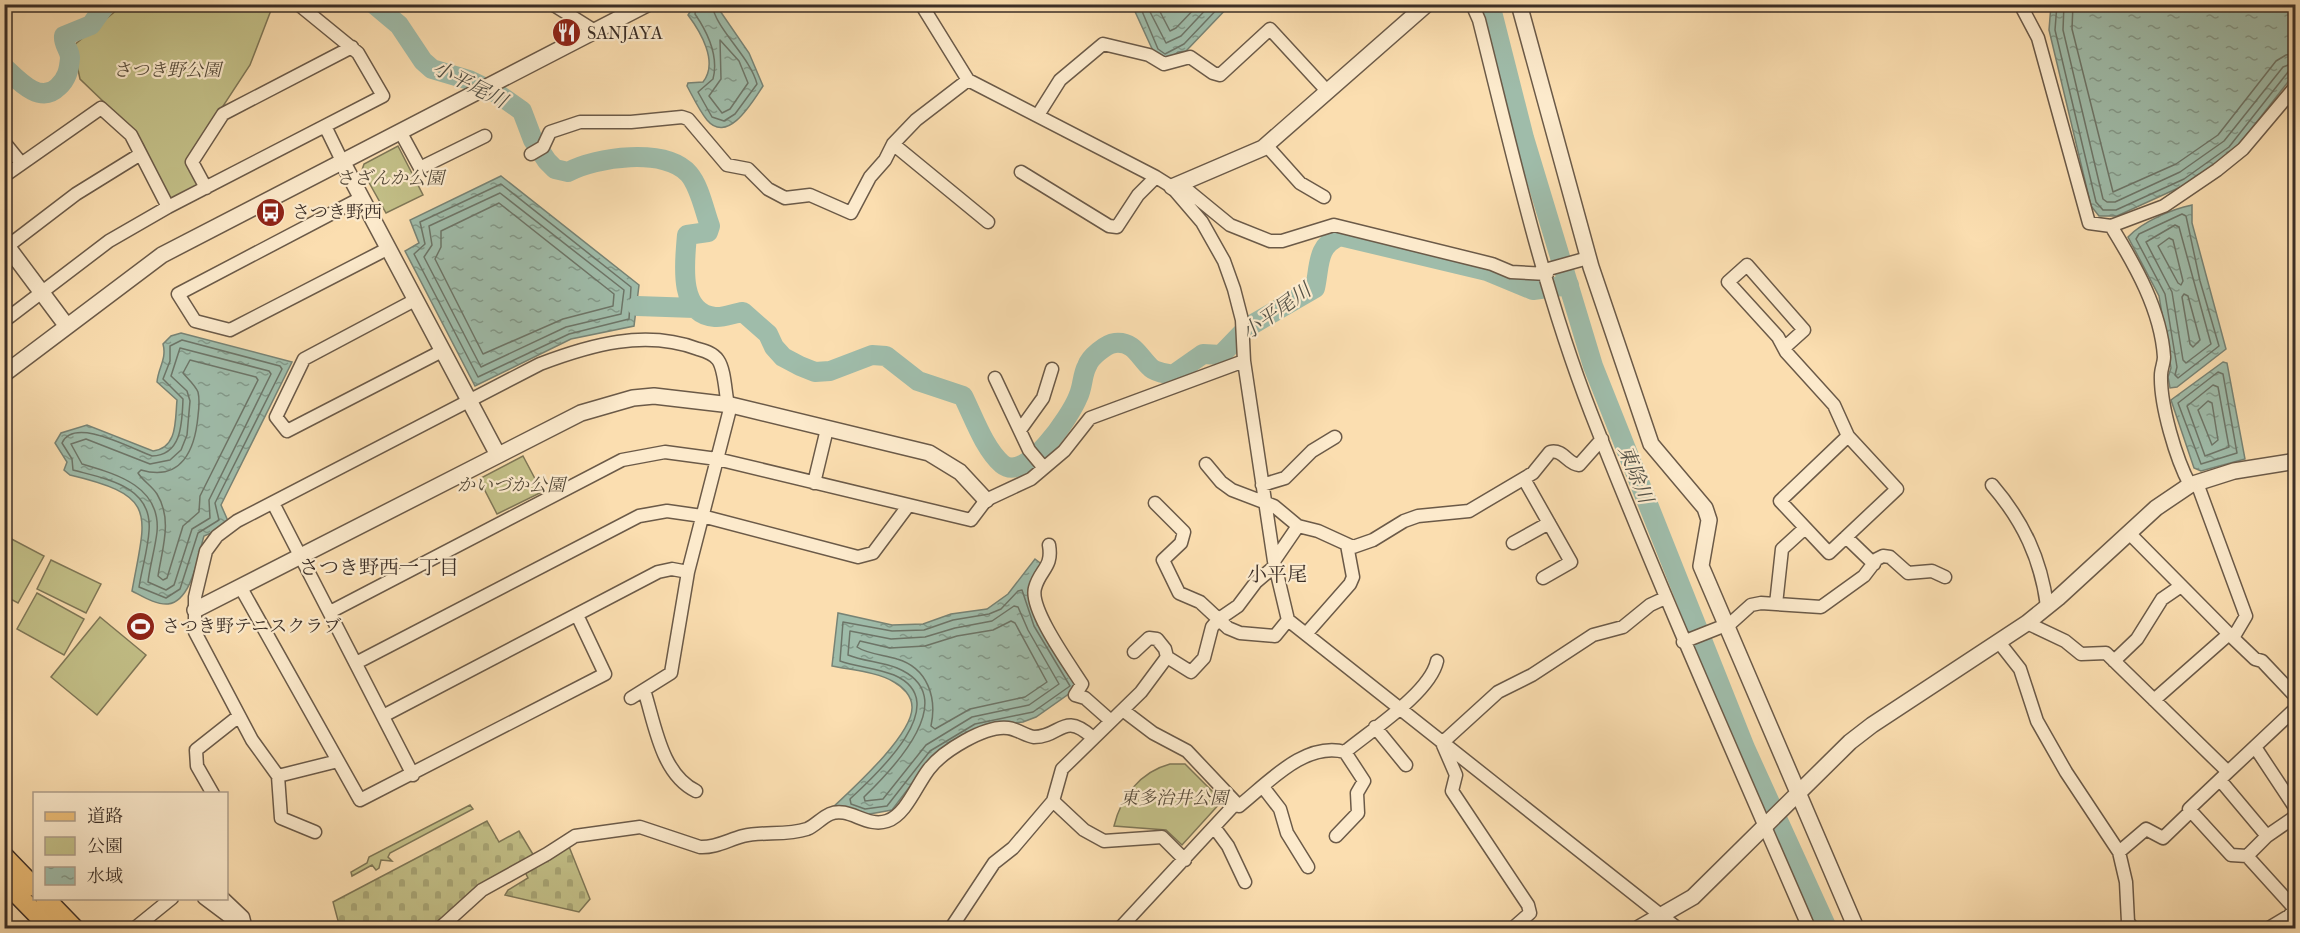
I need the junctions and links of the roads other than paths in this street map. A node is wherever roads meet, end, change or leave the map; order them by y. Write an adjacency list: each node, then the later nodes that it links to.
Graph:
1 (298, 4): 10 (street)
2 (552, 4): 9 (street)
3 (647, 4): 9 (street)
4 (921, 4): 11 (street)
5 (1427, 4): 13 (street)
6 (1472, 4): 38 (street)
7 (1519, 4): 37 (street)
8 (2020, 4): 34 (street)
9 (596, 31): 16 (street)
10 (352, 47): 15 (street); 29 (street)
11 (968, 80): 14 (street); 19 (street)
12 (2295, 86): 34 (street)
13 (1328, 92): 14 (street); 20 (street)
14 (1038, 116): 27 (street)
15 (325, 126): 24 (street); 29 (street)
16 (401, 133): 17 (street); 24 (street)
17 (485, 136)
18 (4, 142): 23 (street)
19 (893, 144): 21 (street); 33 (street)
20 (1266, 145): 28 (street); 30 (street)
21 (531, 154)
22 (139, 155): 23 (street); 32 (street); 35 (street)
23 (21, 163): 26 (street)
24 (343, 163): 31 (street); 42 (street)
25 (1021, 172): 27 (street)
26 (4, 176)
27 (1156, 177): 28 (street)
28 (1176, 185): 38 (street); 45 (street)
29 (206, 188): 32 (street)
30 (1324, 197)
31 (361, 198): 36 (street); 36 (street)
32 (168, 207): 39 (street)
33 (988, 222)
34 (2111, 226): 64 (street)
35 (6, 246): 39 (street)
36 (387, 249): 40 (street)
37 (1588, 258): 38 (street); 97 (street)
38 (1546, 272): 55 (street)
39 (41, 292): 41 (street); 42 (street)
40 (415, 300): 44 (street); 44 (street)
41 (4, 321)
42 (66, 325): 47 (street)
43 (1784, 348): 43 (street); 53 (street)
44 (442, 351): 49 (street)
45 (1244, 362): 60 (street); 65 (street)
46 (1052, 369): 52 (street)
47 (4, 374)
48 (995, 378): 52 (street)
49 (469, 401): 50 (street); 56 (street); 68 (street)
50 (729, 405): 51 (street); 56 (street); 57 (street)
51 (827, 429): 62 (street); 66 (street)
52 (1020, 430): 60 (street)
53 (1848, 436): 74 (street); 76 (street)
54 (1335, 437): 65 (street)
55 (1602, 439): 61 (street); 88 (street)
56 (498, 455): 80 (street)
57 (717, 459): 62 (street); 71 (street); 92 (street)
58 (2295, 461): 64 (street)
59 (1206, 464): 67 (street)
60 (1044, 467): 66 (street)
61 (1524, 479): 72 (street); 79 (street)
62 (814, 483): 70 (street)
63 (1992, 484): 90 (street)
64 (2193, 484): 75 (street); 99 (street)
65 (1262, 485): 67 (street)
66 (986, 500): 70 (street)
67 (1266, 502): 73 (street); 81 (street)
68 (273, 503): 80 (street); 91 (street)
69 (1155, 503): 94 (street)
70 (908, 506): 71 (street)
71 (702, 516): 83 (street); 106 (street)
72 (1549, 523): 77 (street); 85 (street)
73 (1298, 526): 79 (street); 81 (street)
74 (1805, 528): 76 (street); 89 (street)
75 (2129, 533): 86 (street); 90 (street)
76 (1846, 537): 82 (street)
77 (1513, 543)
78 (1049, 545): 116 (street)
79 (1347, 545): 98 (street)
80 (301, 557): 87 (street); 92 (street)
81 (1274, 563): 94 (street); 95 (street)
82 (1874, 564): 84 (street); 89 (street)
83 (688, 572): 93 (street); 107 (street)
84 (1945, 577)
85 (1543, 578)
86 (2181, 586): 99 (street); 105 (street)
87 (241, 588): 91 (street); 122 (street)
88 (1665, 598): 101 (street); 119 (street)
89 (1776, 604): 97 (street)
90 (2047, 606): 96 (street)
91 (195, 610): 114 (street)
92 (330, 612): 106 (street)
93 (577, 615): 115 (street); 124 (street)
94 (1219, 619): 95 (street); 103 (street)
95 (1288, 620): 98 (street)
96 (2026, 622): 100 (street); 105 (street)
97 (1725, 625): 101 (street); 130 (street)
98 (1306, 634): 111 (street)
99 (2231, 636): 108 (street); 110 (street)
100 (1998, 641): 130 (street); 141 (street)
101 (1683, 642): 137 (street)
102 (1134, 652): 103 (street)
103 (1167, 657): 113 (street)
104 (1437, 661): 111 (street)
105 (2114, 661): 110 (street)
106 (356, 663): 115 (street)
107 (644, 690): 109 (street); 128 (street)
108 (2295, 697)
109 (631, 698)
110 (2154, 699): 126 (street)
111 (1399, 707): 117 (street); 119 (street)
112 (2295, 709): 120 (street)
113 (1124, 711): 116 (street); 132 (street)
114 (239, 716): 125 (street); 129 (street)
115 (383, 716): 124 (street)
116 (1111, 721): 118 (street)
117 (1375, 727): 121 (street); 123 (street)
118 (1092, 738): 131 (street); 159 (street)
119 (1442, 743): 154 (street); 162 (street)
120 (2255, 747): 126 (street); 133 (street)
121 (1344, 752): 127 (street); 139 (street)
122 (338, 761): 124 (street); 125 (street)
123 (1406, 765)
124 (413, 775)
125 (278, 776): 138 (street)
126 (2224, 776): 134 (street); 140 (street)
127 (1263, 787): 132 (street); 145 (street)
128 (696, 791)
129 (212, 792)
130 (1793, 797): 137 (street); 166 (street)
131 (1053, 801): 144 (street); 160 (street)
132 (1236, 803): 136 (street)
133 (2295, 809)
134 (2192, 811): 141 (street); 143 (street)
135 (2295, 816): 140 (street)
136 (1214, 827): 144 (street); 147 (street)
137 (1763, 828): 154 (street); 165 (street)
138 (315, 832)
139 (1336, 836)
140 (2267, 836): 143 (street)
141 (2119, 852): 167 (street)
142 (4, 856): 148 (main road)
143 (2247, 856): 153 (street)
144 (1185, 860): 161 (street)
145 (1308, 867)
146 (4, 881): 155 (main road)
147 (1245, 882)
148 (33, 887)
149 (47, 900): 156 (main road)
150 (170, 900): 157 (street)
151 (207, 900): 158 (street)
152 (225, 900): 158 (street)
153 (2293, 911): 168 (street); 169 (street)
154 (1662, 916): 163 (street); 164 (street)
155 (50, 928)
156 (74, 928)
157 (135, 928)
158 (246, 928)
159 (440, 928)
160 (951, 928)
161 (1120, 928)
162 (1513, 928)
163 (1639, 928)
164 (1677, 928)
165 (1809, 928)
166 (1856, 928)
167 (2133, 928)
168 (2269, 928)
169 (2295, 928)

